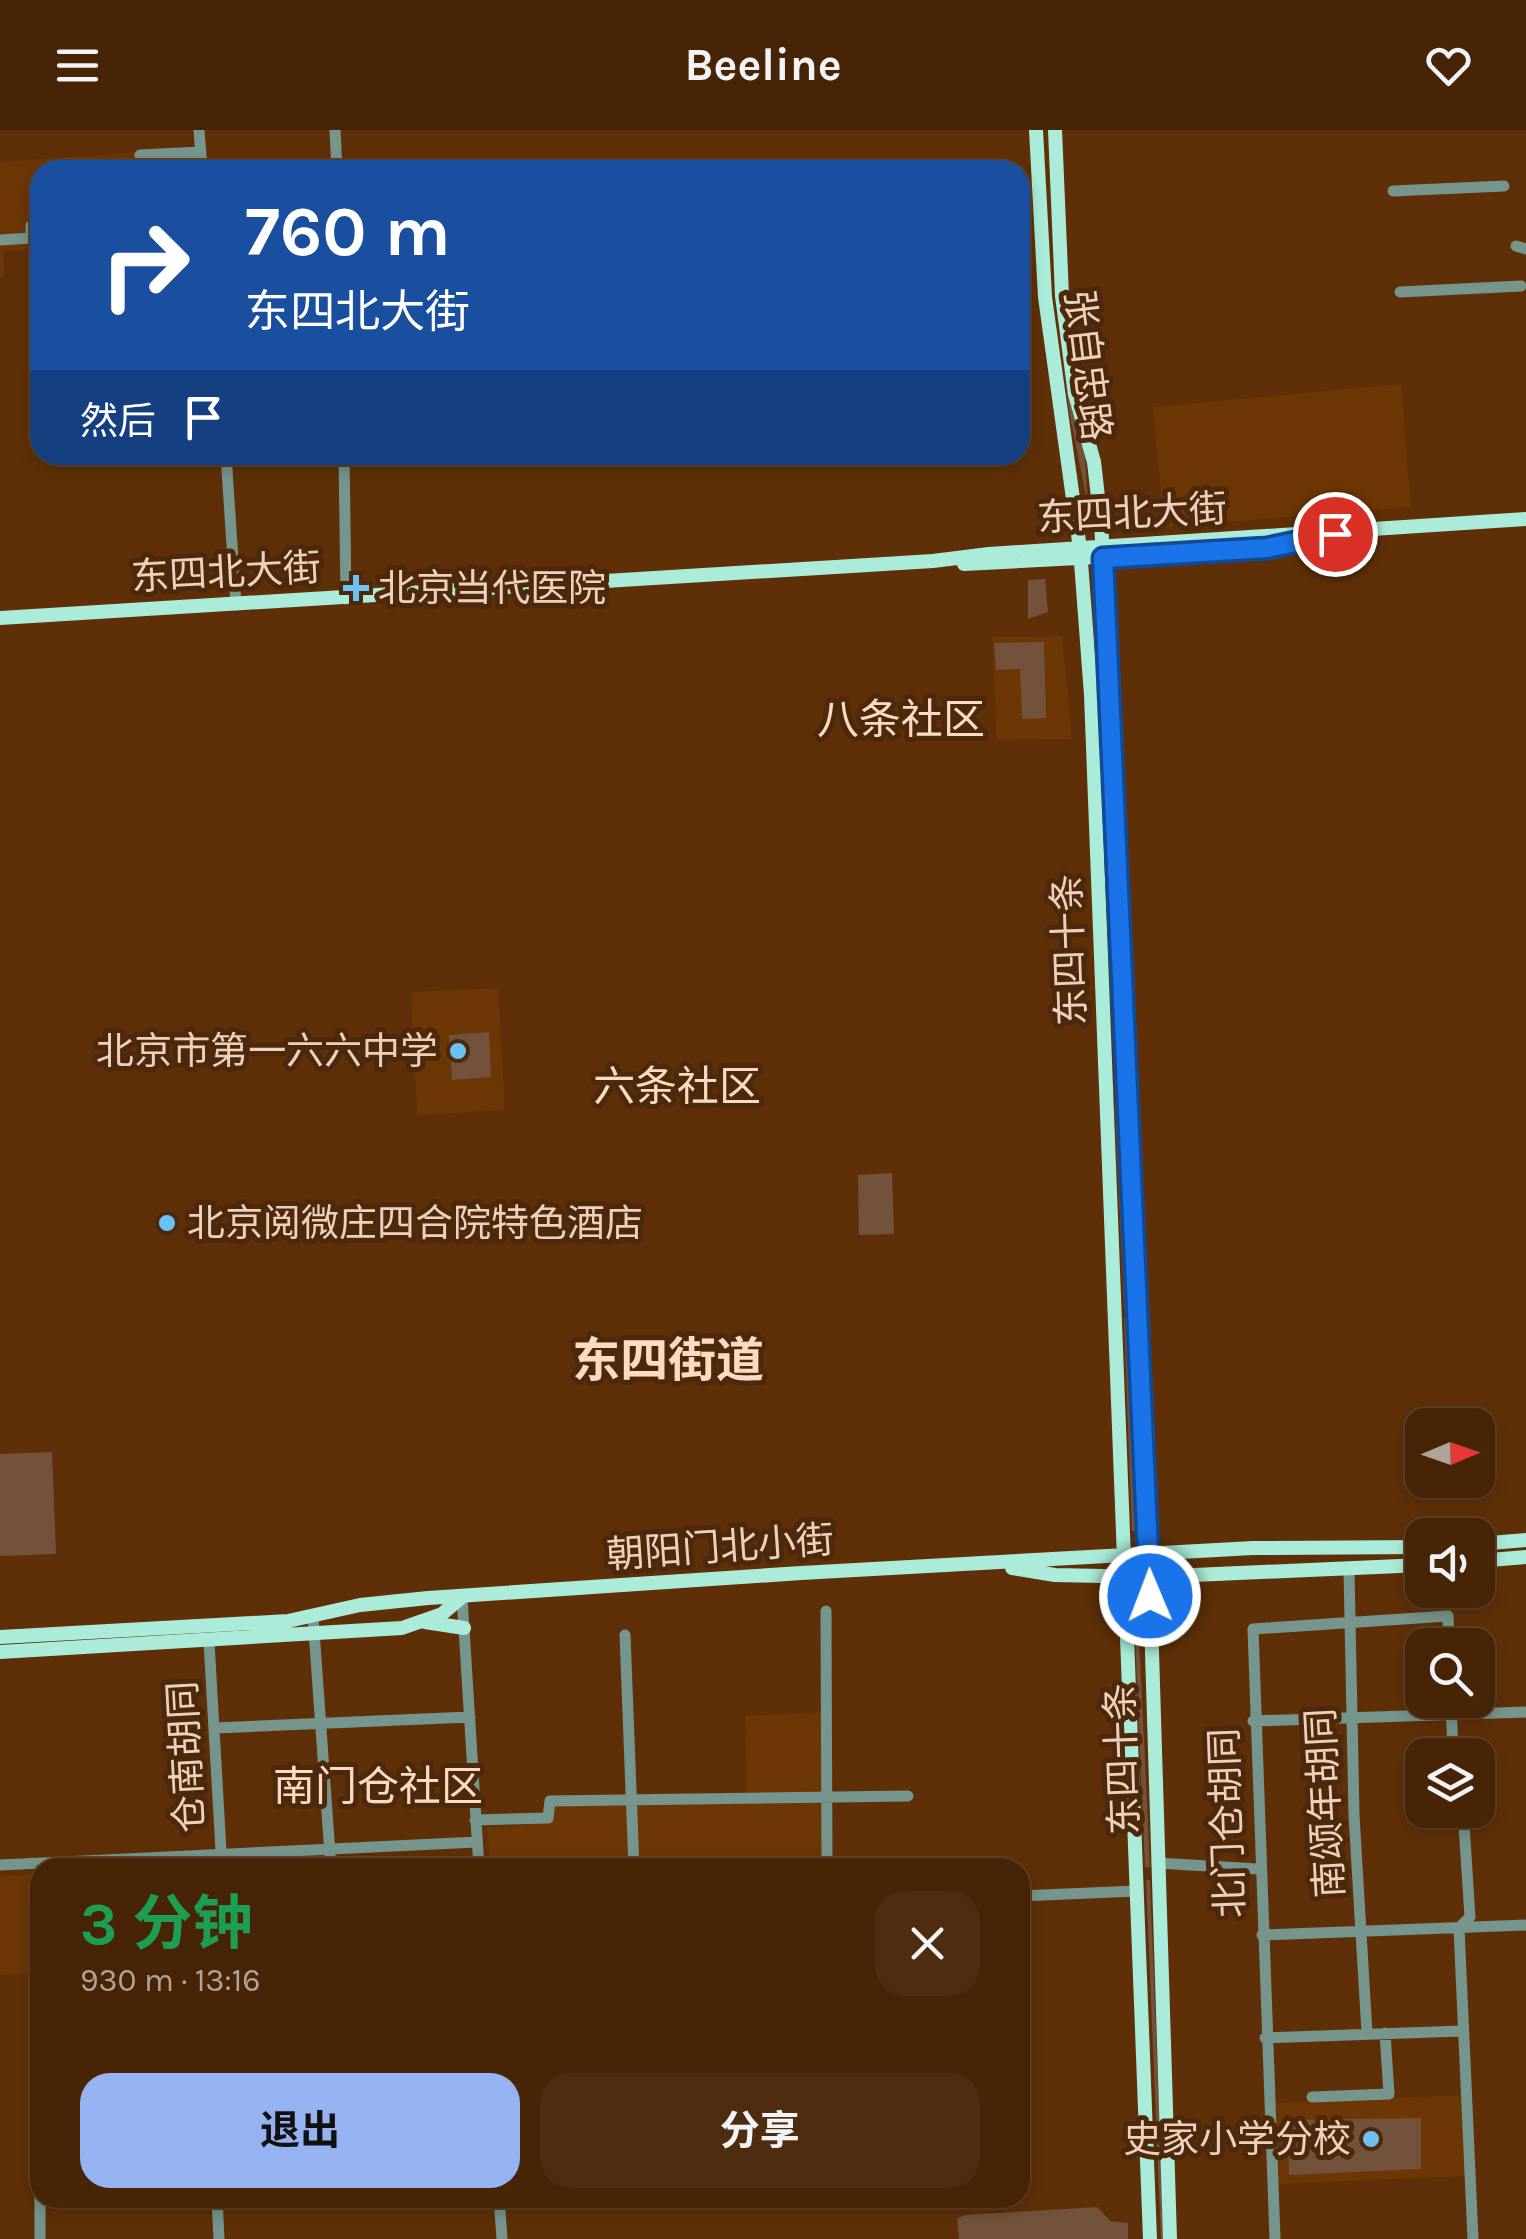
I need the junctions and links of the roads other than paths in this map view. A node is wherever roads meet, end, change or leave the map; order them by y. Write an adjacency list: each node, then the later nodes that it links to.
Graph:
1 (199, 130): 5 (street)
2 (335, 130): 8 (street)
3 (1036, 130): 19 (main road, 张自忠路)
4 (1054, 130): 18 (main road, 张自忠路)
5 (201, 152): 6 (street); 7 (street)
6 (140, 160)
7 (201, 160)
8 (336, 160)
9 (1504, 186): 10 (street)
10 (1393, 191)
11 (30, 238): 12 (street)
12 (0, 240)
13 (1521, 286): 14 (street)
14 (1400, 292)
15 (227, 465): 21 (street)
16 (344, 465): 20 (street)
17 (1526, 519): 18 (main road, 东四北大街)
18 (1103, 552): 19 (main road, 东四北大街); 26 (main road, 东四十条)
19 (1080, 554): 20 (main road, 东四北大街); 27 (main road, 东四十条)
20 (346, 599): 21 (main road, 东四北大街)
21 (236, 605): 22 (main road, 东四北大街)
22 (0, 618)
23 (1526, 1540): 24 (main road)
24 (1495, 1543)
25 (1405, 1546): 26 (main road, 朝阳门北小街)
26 (1149, 1554): 27 (main road, 朝阳门北小街); 34 (main road, 东四十条)
27 (1125, 1555): 30 (main road, 朝阳门北小街); 33 (main road, 东四十条)
28 (1526, 1558): 29 (main road)
29 (1495, 1560)
30 (982, 1563): 33 (main road, 朝阳门北小街); 35 (main road, 朝阳门北小街)
31 (1405, 1565): 32 (main road, 朝阳门北小街)
32 (1349, 1570): 34 (main road, 朝阳门北小街); 39 (street, 南颂年胡同)
33 (1125, 1574): 34 (main road, 朝阳门北小街); 72 (main road, 东四十条)
34 (1149, 1577): 68 (main road, 东四十条)
35 (462, 1597): 37 (main road, 朝阳门北小街); 38 (main road, 朝阳门北小街); 40 (street)
36 (826, 1611): 55 (street)
37 (313, 1618): 42 (street); 44 (main road, 朝阳门北小街)
38 (424, 1622): 40 (main road); 42 (main road, 朝阳门北小街)
39 (1349, 1624): 41 (street, 北门仓胡同); 51 (street, 南颂年胡同); 52 (street, 北门仓胡同)
40 (464, 1628): 50 (street)
41 (1448, 1628)
42 (316, 1634): 45 (main road, 朝阳门北小街); 53 (street)
43 (625, 1634): 57 (street)
44 (0, 1638)
45 (209, 1642): 46 (main road, 朝阳门北小街); 54 (street, 仓南胡同)
46 (0, 1652)
47 (1526, 1712): 48 (street)
48 (1495, 1714)
49 (1405, 1716): 51 (street)
50 (470, 1717): 53 (street); 58 (street)
51 (1351, 1717): 52 (street); 76 (street, 南颂年胡同)
52 (1253, 1721): 71 (street, 北门仓胡同)
53 (322, 1724): 54 (street); 61 (street)
54 (215, 1728): 62 (street, 仓南胡同)
55 (826, 1796): 56 (street); 57 (street); 67 (street)
56 (908, 1796)
57 (632, 1798): 58 (street); 66 (street)
58 (476, 1820): 60 (street)
59 (1464, 1828): 75 (street)
60 (476, 1842): 61 (street); 65 (street)
61 (330, 1846): 63 (street); 64 (street)
62 (222, 1858)
63 (244, 1858)
64 (331, 1858)
65 (478, 1858)
66 (634, 1858)
67 (827, 1858)
68 (1157, 1863): 71 (street); 90 (main road, 东四十条)
69 (30, 1864): 70 (street)
70 (0, 1865)
71 (1258, 1868): 77 (street, 北门仓胡同)
72 (1136, 1891): 73 (street); 89 (main road, 东四十条)
73 (1030, 1896)
74 (1526, 1925): 75 (street)
75 (1459, 1928): 76 (street); 78 (street)
76 (1362, 1934): 77 (street); 80 (street, 南颂年胡同)
77 (1262, 1935): 81 (street, 北门仓胡同)
78 (1462, 2031): 79 (street); 92 (street)
79 (1385, 2032): 80 (street); 82 (street)
80 (1367, 2033): 81 (street)
81 (1265, 2038): 91 (street, 北门仓胡同)
82 (1312, 2097)
83 (40, 2208): 86 (street)
84 (217, 2208): 87 (street)
85 (500, 2208): 88 (street)
86 (40, 2239)
87 (219, 2239)
88 (502, 2239)
89 (1150, 2239)
90 (1170, 2239)
91 (1275, 2239)
92 (1473, 2239)

